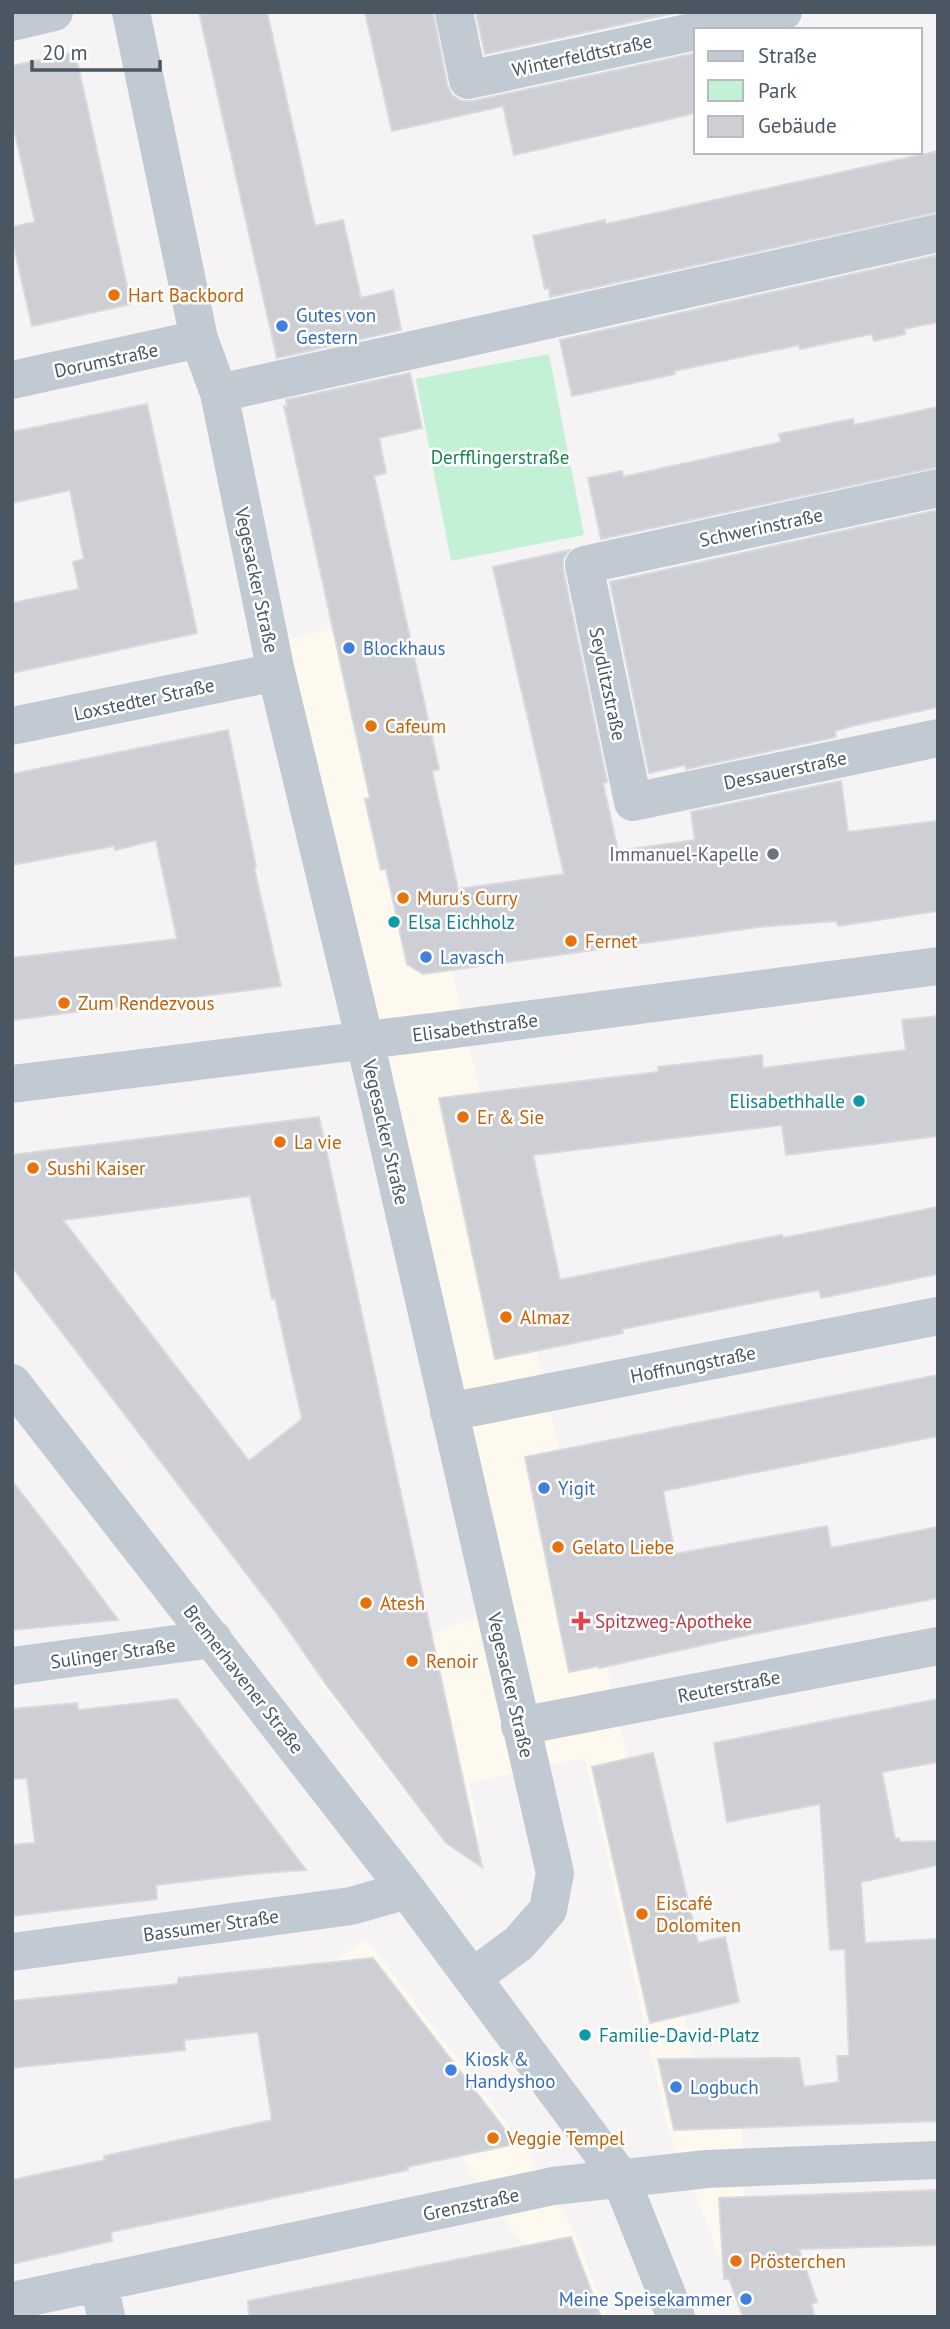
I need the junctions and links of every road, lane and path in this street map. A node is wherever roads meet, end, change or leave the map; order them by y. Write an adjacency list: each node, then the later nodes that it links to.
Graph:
1 (54, 12): 5 (street)
2 (131, 12): 9 (street, Vegesacker Straße)
3 (454, 12): 7 (street, Winterfeldtstraße)
4 (783, 12): 6 (street, Winterfeldtstraße)
5 (12, 22)
6 (708, 28)
7 (694, 31)
8 (938, 233): 11 (street)
9 (199, 339): 10 (street, Dorumstraße); 11 (street, Vegesacker Straße)
10 (12, 380)
11 (219, 393): 14 (street, Vegesacker Straße)
12 (938, 488): 13 (street, Schwerinstraße)
13 (584, 565): 17 (street, Seydlitzstraße)
14 (276, 671): 15 (street, Loxstedter Straße); 19 (street, Vegesacker Straße)
15 (12, 726)
16 (938, 738): 17 (street, Dessauerstraße)
17 (633, 802)
18 (938, 966): 19 (street, Elisabethstraße)
19 (365, 1041): 20 (street, Elisabethstraße); 23 (street, Vegesacker Straße)
20 (12, 1084)
21 (938, 1315): 23 (street, Hoffnungstraße)
22 (15, 1390): 24 (street, Bremerhavener Straße)
23 (449, 1412): 27 (street, Vegesacker Straße)
24 (213, 1639): 26 (street, Sulinger Straße); 28 (street, Bremerhavener Straße)
25 (938, 1646): 27 (street, Reuterstraße)
26 (12, 1666)
27 (520, 1726): 30 (street, Vegesacker Straße)
28 (407, 1891): 29 (street, Bassumer Straße); 30 (street, Bremerhavener Straße)
29 (12, 1952)
30 (472, 1978): 32 (street)
31 (938, 2161): 32 (street, Grenzstraße)
32 (620, 2177): 33 (street, Grenzstraße); 35 (street)
33 (103, 2299): 34 (street, Grenzstraße)
34 (12, 2301)
35 (676, 2317)

